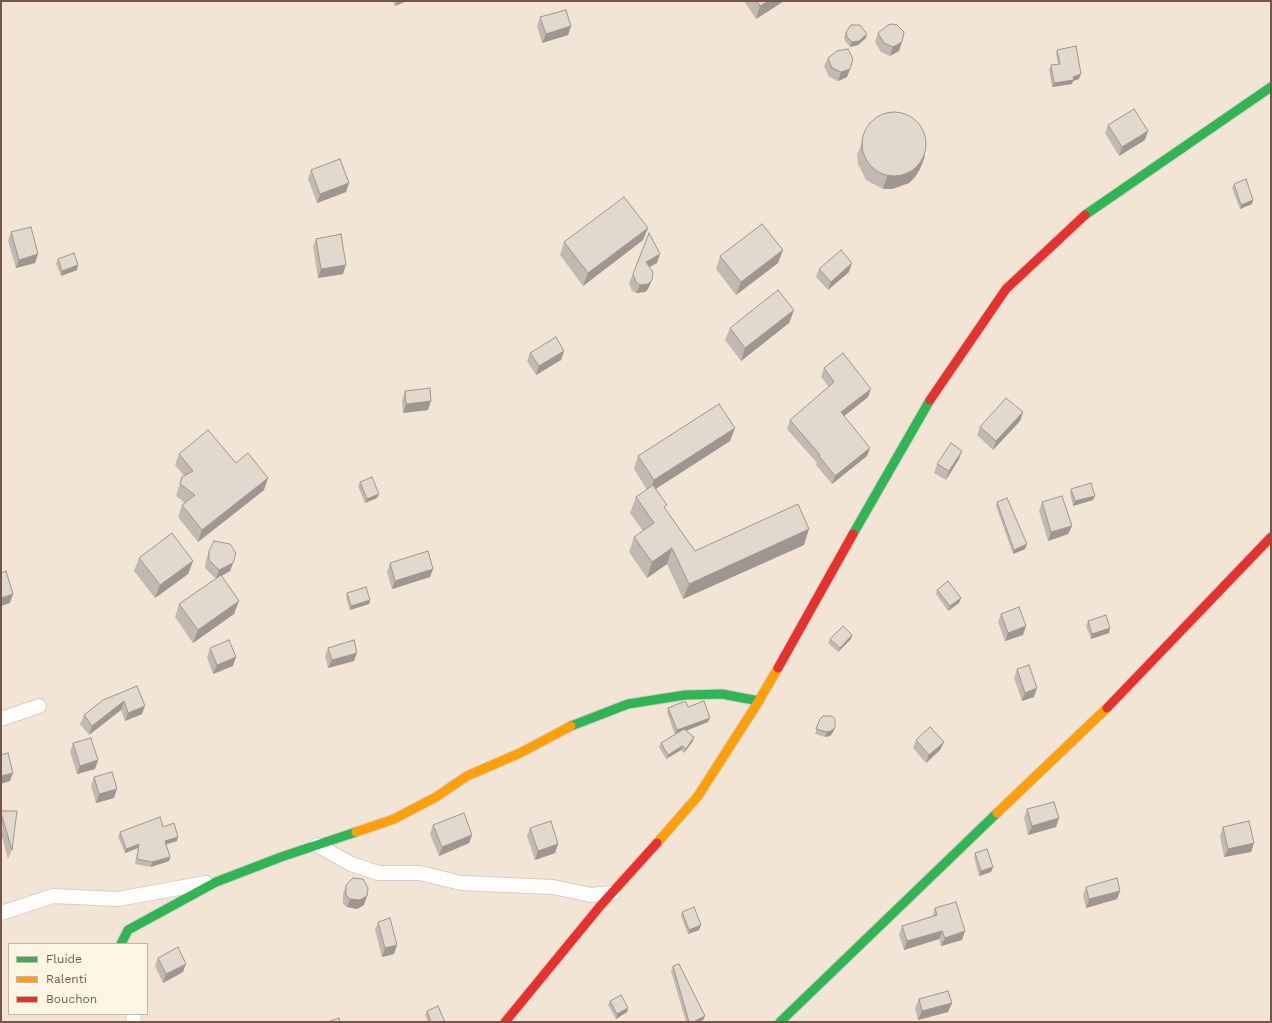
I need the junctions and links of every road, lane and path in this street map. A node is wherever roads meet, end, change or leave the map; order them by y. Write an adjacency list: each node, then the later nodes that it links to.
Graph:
1 (1271, 87): 3 (street)
2 (1271, 537): 12 (street)
3 (759, 701): 6 (street); 8 (street)
4 (39, 706): 5 (street)
5 (1, 719)
6 (317, 845): 7 (street); 8 (street)
7 (216, 882): 9 (street); 10 (street)
8 (614, 893): 11 (street)
9 (1, 913)
10 (122, 943)
11 (505, 1022)
12 (780, 1022)

